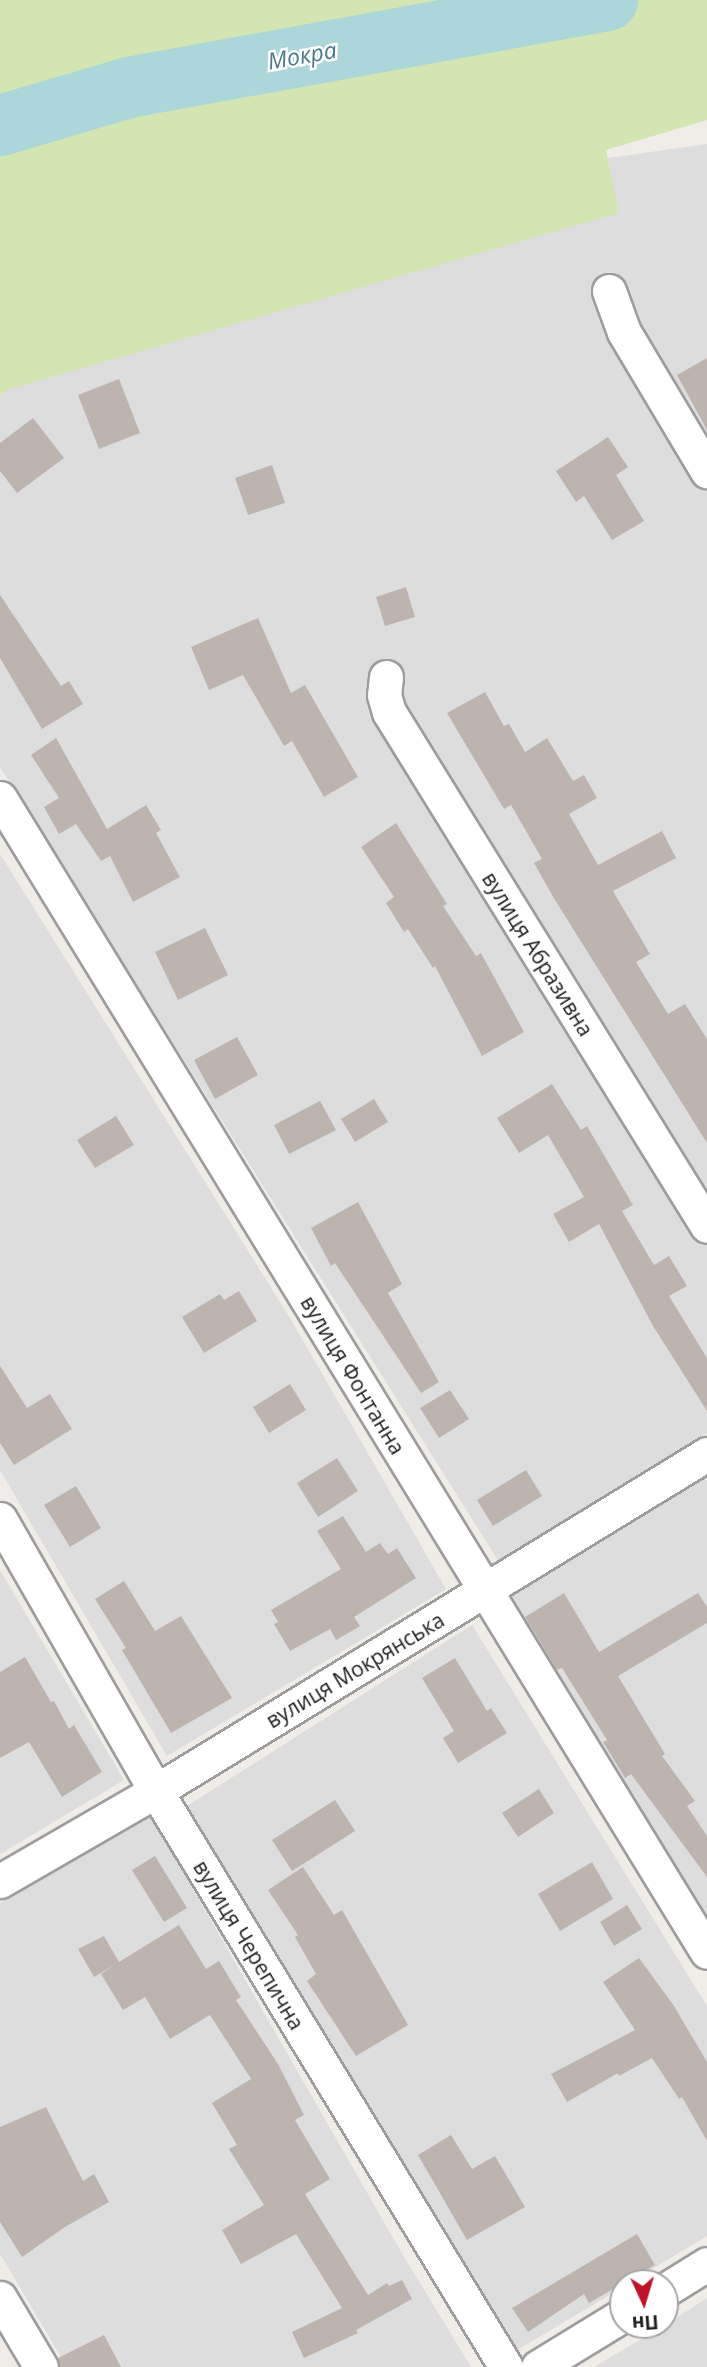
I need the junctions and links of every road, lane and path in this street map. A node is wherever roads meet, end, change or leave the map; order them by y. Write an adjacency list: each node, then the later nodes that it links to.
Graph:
1 (610, 291): 2 (street)
2 (707, 471)
3 (386, 677): 5 (street, вулиця Абразивна)
4 (0, 798): 8 (street, вулиця Фонтанна)
5 (707, 1226)
6 (707, 1454): 8 (street, вулиця Мокрянська)
7 (0, 1519): 9 (street, вулиця Черепична)
8 (486, 1591): 9 (street, вулиця Мокрянська); 11 (street, вулиця Фонтанна)
9 (156, 1791): 10 (street, вулиця Мокрянська); 17 (street, вулиця Черепична)
10 (0, 1881)
11 (707, 1952)
12 (707, 2264): 13 (street)
13 (679, 2281)
14 (0, 2298): 16 (street)
15 (609, 2324): 18 (street)
16 (41, 2367)
17 (506, 2367)
18 (538, 2367)

